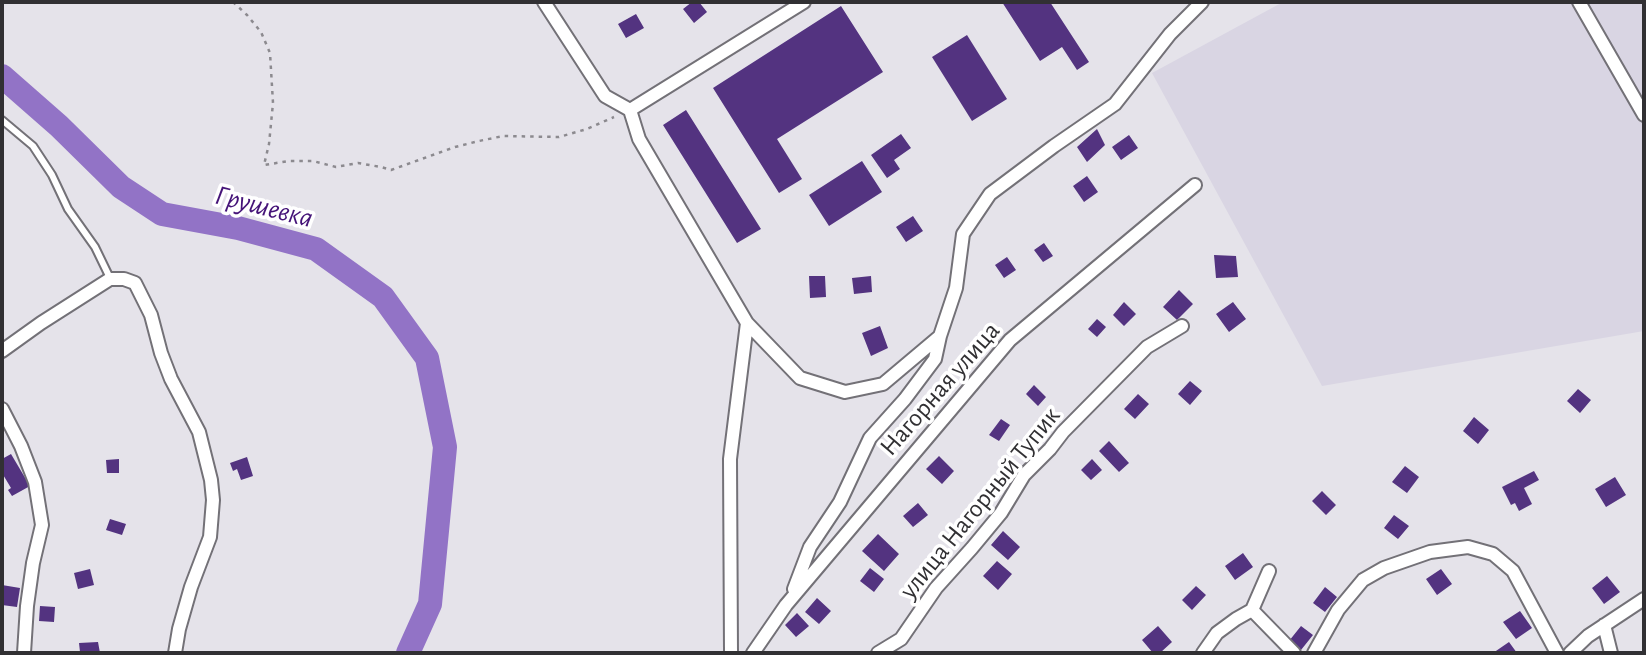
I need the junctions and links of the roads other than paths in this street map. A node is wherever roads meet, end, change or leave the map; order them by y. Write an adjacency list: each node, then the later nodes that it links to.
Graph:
1 (544, 2): 5 (street)
2 (804, 2): 5 (street)
3 (1202, 2): 12 (street)
4 (1578, 2): 6 (street)
5 (630, 110): 10 (street)
6 (1644, 115)
7 (2, 120): 9 (lane)
8 (1195, 185): 17 (street, Нагорная улица)
9 (110, 279): 13 (street); 21 (street)
10 (747, 323): 12 (street); 22 (street)
11 (1182, 326): 24 (street, улица Нагорный Тупик)
12 (940, 336): 17 (street)
13 (2, 351)
14 (2, 409): 20 (street)
15 (1269, 571): 18 (street)
16 (1644, 599): 19 (street)
17 (786, 605): 23 (street, Нагорная улица)
18 (1251, 610): 25 (street); 26 (street)
19 (1604, 625): 29 (street); 30 (street)
20 (24, 653)
21 (175, 653)
22 (731, 653)
23 (753, 653)
24 (878, 653)
25 (1203, 653)
26 (1294, 653)
27 (1314, 653): 28 (street)
28 (1557, 653)
29 (1570, 653)
30 (1611, 653)

